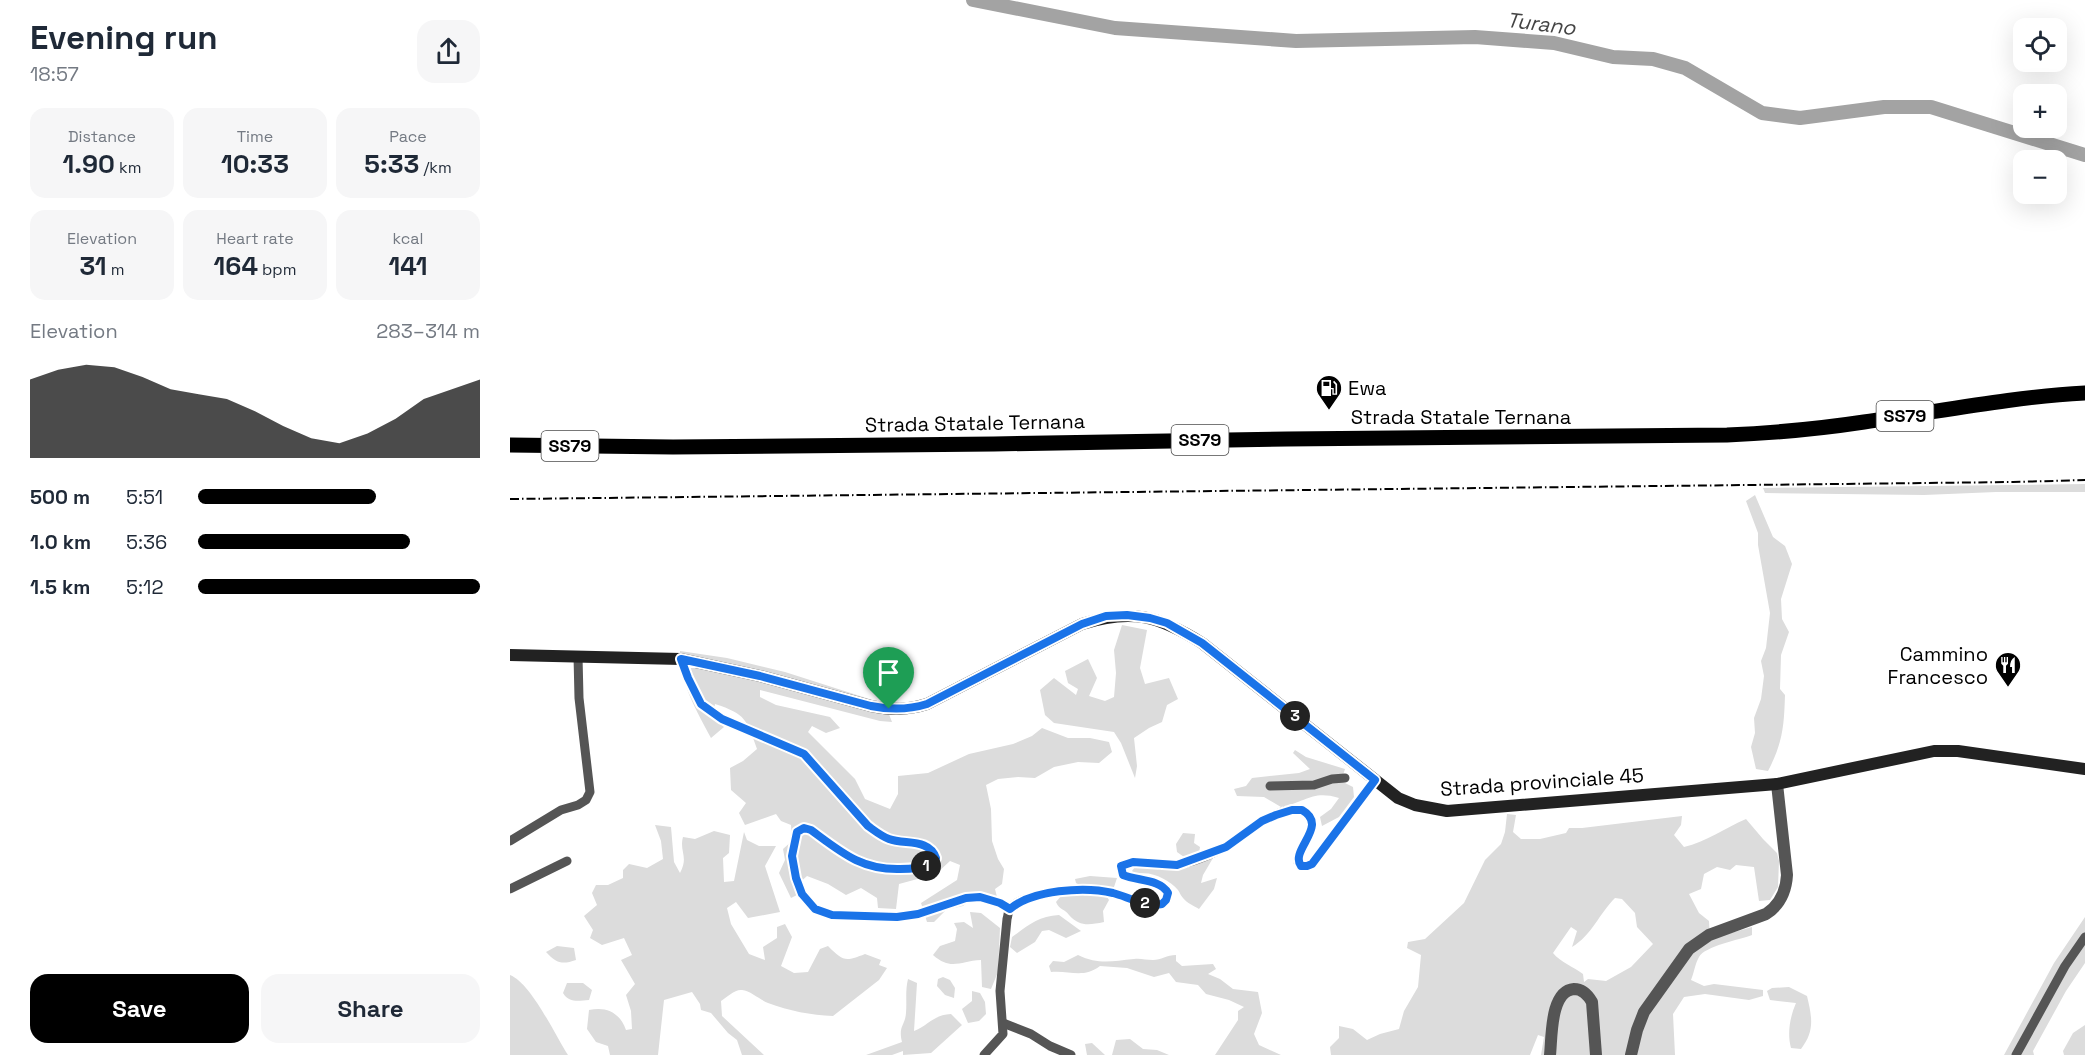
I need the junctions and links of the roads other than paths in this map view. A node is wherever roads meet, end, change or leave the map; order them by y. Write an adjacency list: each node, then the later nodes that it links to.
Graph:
1 (2085, 393): 2 (highway, Strada Statale Ternana / SS79)
2 (510, 445)
3 (510, 655): 4 (main road, Strada provinciale 45)
4 (578, 656): 5 (main road, Strada provinciale 45); 11 (street)
5 (681, 659): 8 (main road, Strada provinciale 45); 14 (street)
6 (2085, 769): 9 (main road, Strada provinciale 45)
7 (1344, 778): 10 (street)
8 (1375, 780): 9 (main road, Strada provinciale 45); 14 (street)
9 (1777, 783): 21 (street)
10 (1270, 786)
11 (510, 841)
12 (567, 861): 13 (street)
13 (510, 888)
14 (1010, 909): 16 (street)
15 (2085, 938): 22 (street)
16 (1003, 1023): 17 (street); 18 (street)
17 (984, 1055)
18 (1071, 1055)
19 (1550, 1055): 20 (street)
20 (1596, 1055)
21 (1631, 1055)
22 (2016, 1055)

